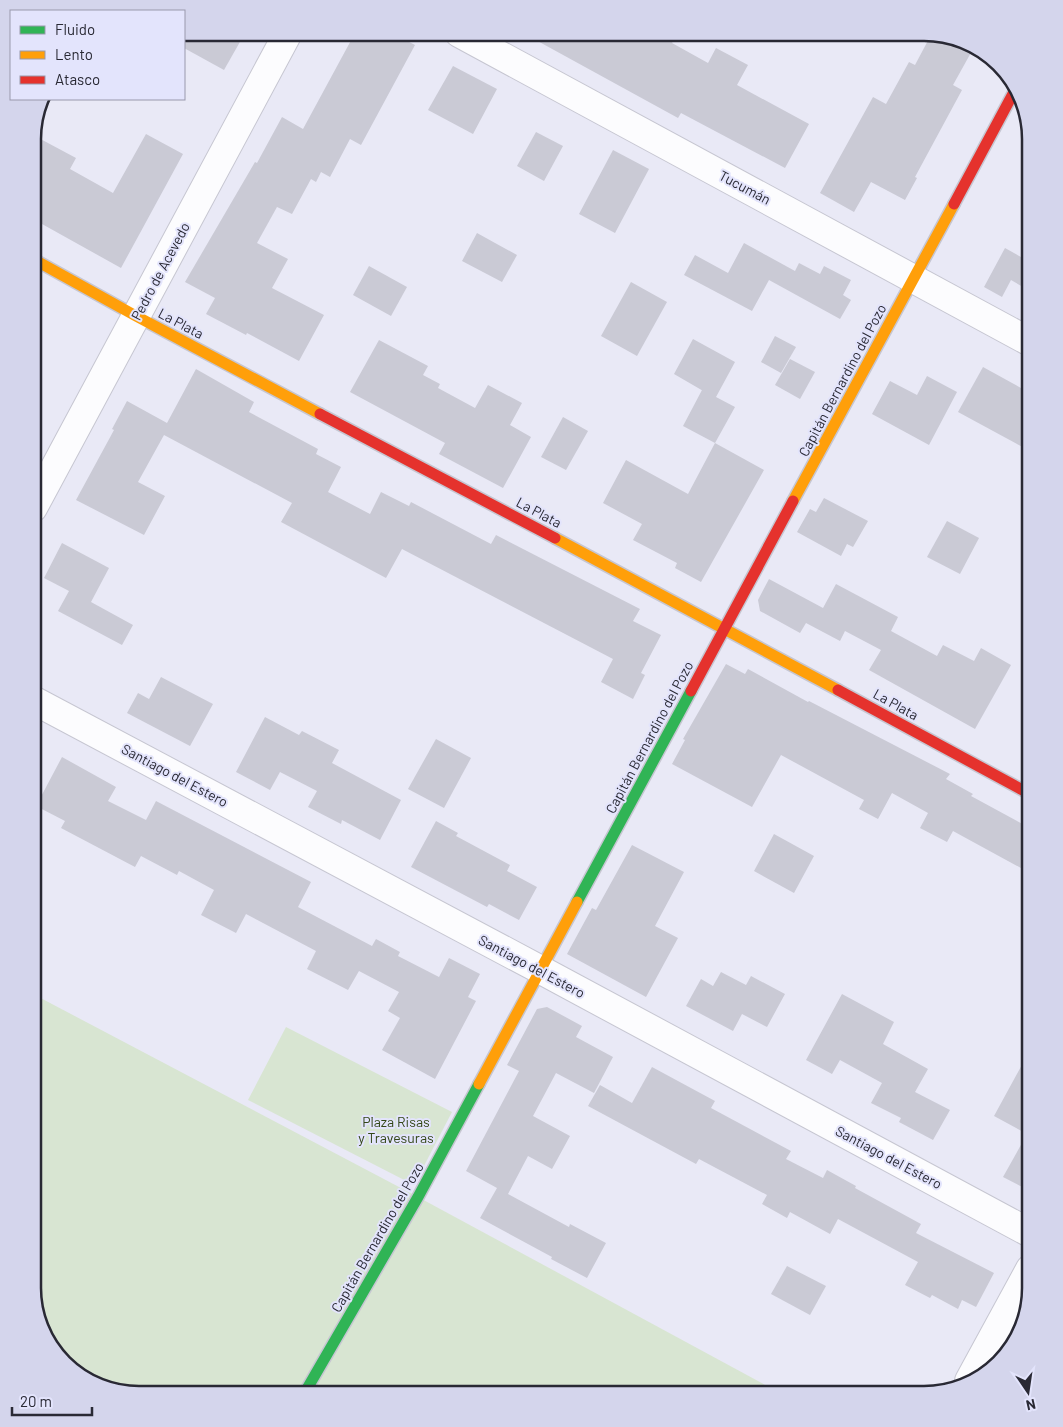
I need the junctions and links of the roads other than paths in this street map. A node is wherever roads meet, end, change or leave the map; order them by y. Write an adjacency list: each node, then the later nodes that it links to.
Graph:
1 (283, 41): 6 (street, Pedro de Acevedo)
2 (474, 41): 5 (street, Tucumán)
3 (1012, 97): 5 (street, Capitán Bernardino del Pozo)
4 (41, 263): 6 (street, La Plata)
5 (914, 278): 7 (street, Tucumán); 9 (street, Capitán Bernardino del Pozo)
6 (136, 316): 8 (street, Pedro de Acevedo); 9 (street, La Plata)
7 (1022, 338)
8 (41, 493)
9 (725, 628): 11 (street, La Plata); 12 (street, Capitán Bernardino del Pozo)
10 (41, 704): 12 (street, Santiago del Estero)
11 (1022, 790)
12 (541, 970): 13 (street, Santiago del Estero); 16 (street, Capitán Bernardino del Pozo)
13 (1022, 1229)
14 (1022, 1284): 15 (street)
15 (974, 1371)
16 (309, 1386)

